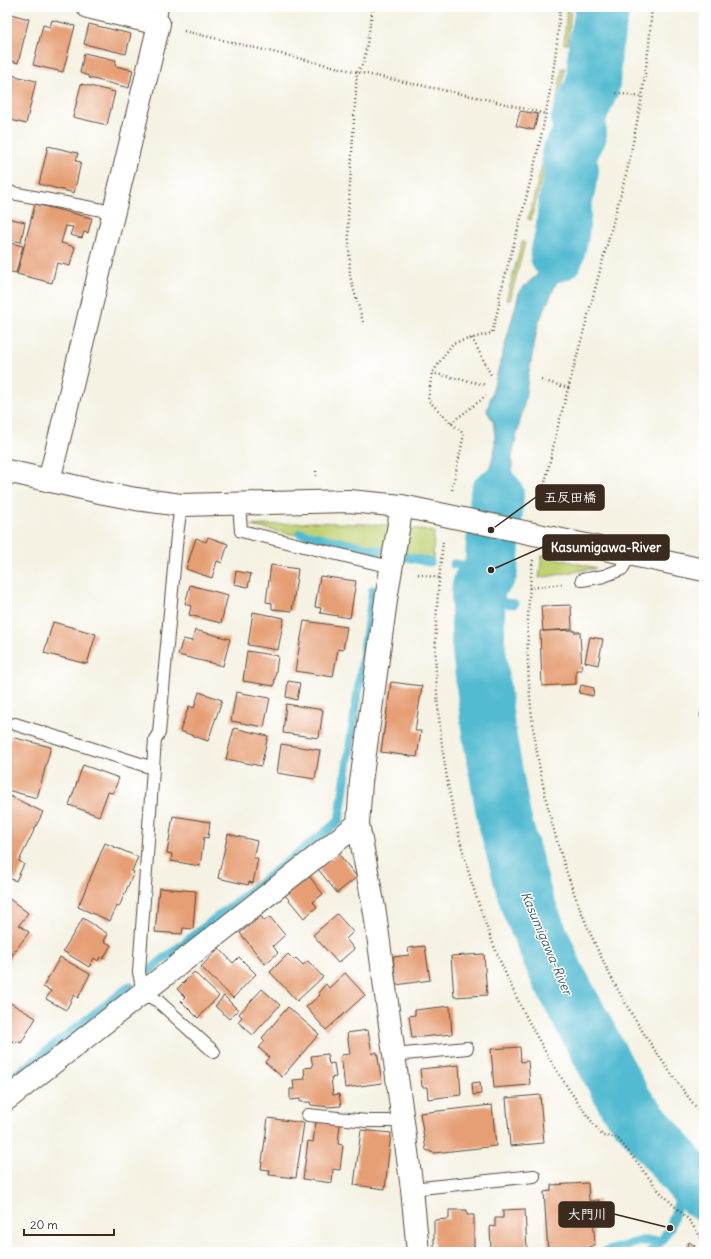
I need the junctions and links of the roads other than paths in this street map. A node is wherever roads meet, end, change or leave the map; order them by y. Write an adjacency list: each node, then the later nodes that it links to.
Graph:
1 (88, 7): 2 (street)
2 (160, 16): 4 (street)
3 (7, 192): 4 (lane)
4 (113, 212): 6 (street)
5 (7, 471): 6 (street)
6 (49, 481): 8 (street)
7 (239, 504): 8 (street); 9 (street); 11 (lane)
8 (181, 505): 15 (lane)
9 (402, 506): 10 (street); 11 (street)
10 (630, 555): 12 (street); 13 (lane)
11 (391, 567): 16 (street)
12 (704, 570)
13 (582, 580)
14 (15, 724): 15 (lane)
15 (153, 768): 17 (lane)
16 (358, 824): 17 (street); 20 (street)
17 (143, 993): 19 (lane); 21 (street)
18 (467, 1048): 20 (lane)
19 (214, 1052)
20 (394, 1055): 23 (street)
21 (7, 1099)
22 (308, 1115): 23 (lane)
23 (402, 1121): 25 (street)
24 (534, 1176): 25 (lane)
25 (412, 1189): 26 (street)
26 (418, 1252)

